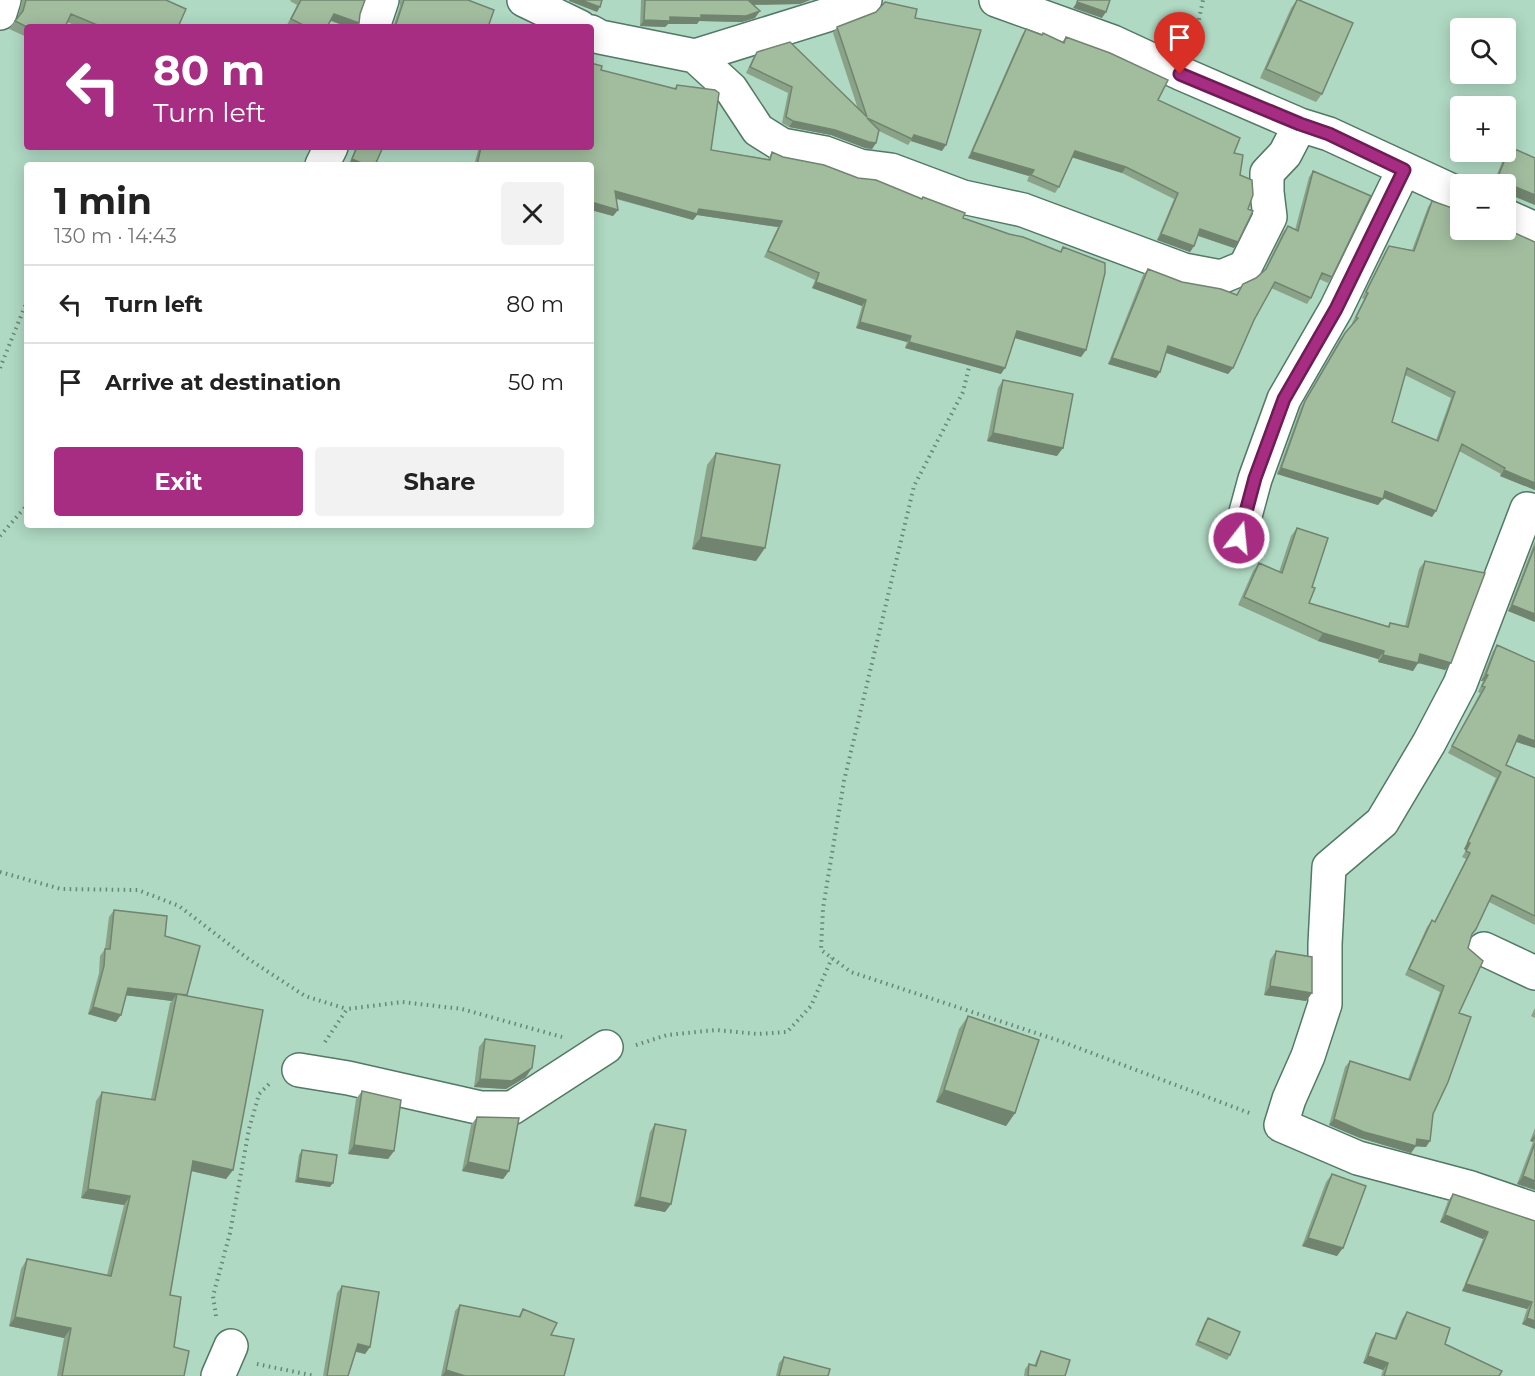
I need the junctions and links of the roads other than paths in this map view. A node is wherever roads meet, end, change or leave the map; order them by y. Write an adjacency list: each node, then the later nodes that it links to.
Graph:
1 (4, 0): 6 (street)
2 (382, 0): 7 (street)
3 (524, 0): 8 (street)
4 (865, 0): 10 (street)
5 (996, 0): 11 (street)
6 (0, 14)
7 (374, 24)
8 (574, 24)
9 (594, 34): 10 (street)
10 (695, 56): 11 (street)
11 (1300, 124): 12 (street)
12 (1404, 170): 13 (street); 17 (street)
13 (1450, 190)
14 (1516, 220): 15 (street)
15 (1535, 229)
16 (1535, 511): 22 (street)
17 (1239, 538)
18 (1484, 949): 19 (street)
19 (1535, 973)
20 (606, 1047): 21 (street)
21 (299, 1070)
22 (1535, 1210)
23 (231, 1346): 24 (street)
24 (218, 1376)

